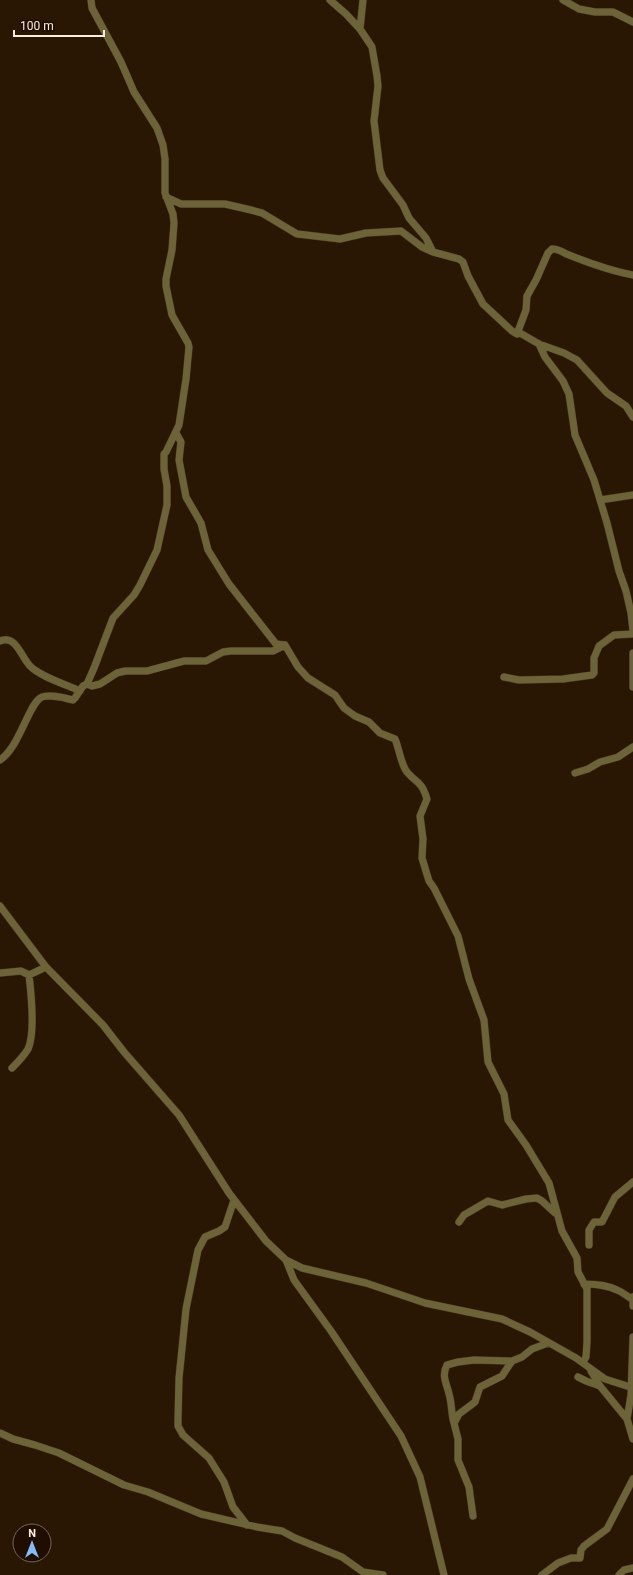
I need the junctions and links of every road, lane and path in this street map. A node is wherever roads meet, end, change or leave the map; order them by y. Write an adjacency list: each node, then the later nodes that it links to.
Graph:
1 (90, 0): 7 (street)
2 (330, 0): 6 (street)
3 (363, 0): 6 (street)
4 (563, 0): 5 (street)
5 (633, 22)
6 (360, 28): 8 (street)
7 (166, 197): 8 (street); 13 (street)
8 (433, 252): 10 (street)
9 (633, 275): 10 (street)
10 (517, 334): 11 (street)
11 (539, 344): 12 (street); 15 (street)
12 (633, 417)
13 (176, 433): 19 (street); 22 (street)
14 (633, 495): 15 (street)
15 (600, 500): 16 (street)
16 (633, 631)
17 (633, 634): 21 (street)
18 (0, 641): 24 (street)
19 (285, 645): 22 (street); 35 (street)
20 (633, 653): 23 (street)
21 (504, 677)
22 (87, 684): 24 (street)
23 (633, 687)
24 (80, 691): 26 (street)
25 (633, 747): 27 (street)
26 (0, 760)
27 (575, 773)
28 (0, 906): 29 (street)
29 (46, 967): 31 (street); 34 (street)
30 (0, 973): 31 (street)
31 (29, 975): 32 (street)
32 (12, 1068)
33 (633, 1182): 37 (street)
34 (234, 1200): 38 (street); 56 (street)
35 (558, 1217): 36 (street); 39 (street)
36 (459, 1222)
37 (589, 1245)
38 (286, 1260): 43 (street); 59 (street)
39 (584, 1284): 40 (street); 45 (street)
40 (633, 1298): 41 (street)
41 (633, 1306)
42 (633, 1337): 49 (street)
43 (548, 1342): 44 (street); 45 (street)
44 (512, 1361): 51 (street); 51 (street)
45 (584, 1362): 46 (street)
46 (590, 1369): 48 (street); 49 (street)
47 (578, 1377): 48 (street)
48 (600, 1386): 50 (street)
49 (632, 1388): 50 (street)
50 (627, 1419): 53 (street)
51 (454, 1423): 55 (street)
52 (0, 1433): 56 (street)
53 (633, 1439)
54 (633, 1479): 60 (street)
55 (473, 1516)
56 (247, 1525): 58 (street)
57 (633, 1568): 61 (street)
58 (383, 1575)
59 (444, 1575)
60 (542, 1575)
61 (619, 1575)

